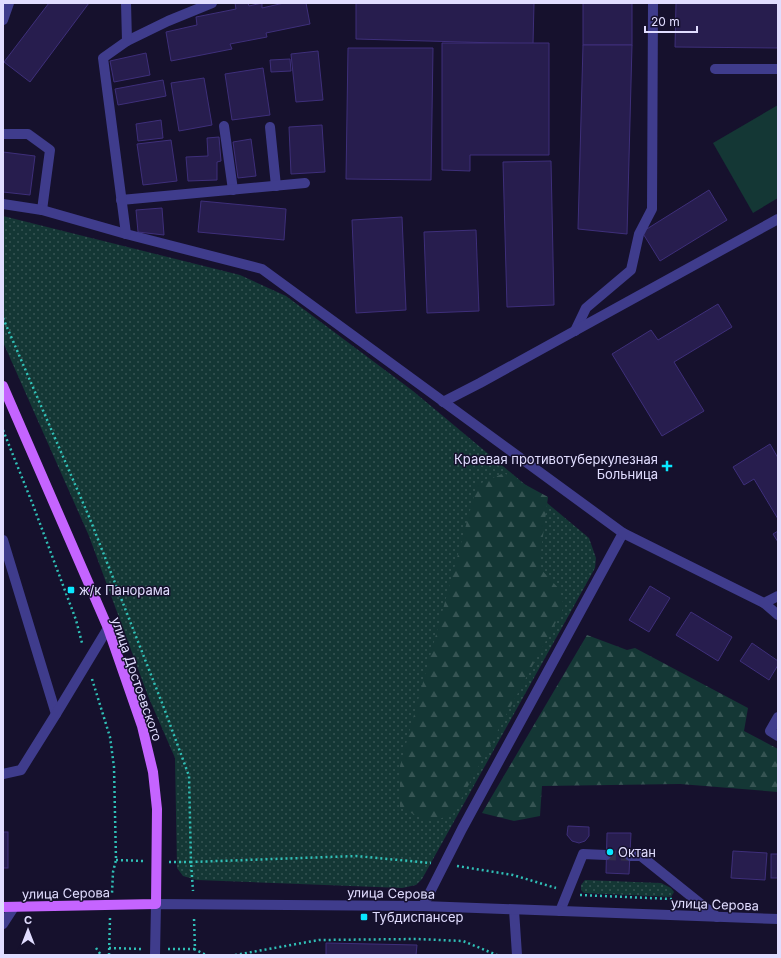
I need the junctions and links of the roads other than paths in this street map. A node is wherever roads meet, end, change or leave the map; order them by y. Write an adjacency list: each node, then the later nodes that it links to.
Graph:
1 (9, 3): 5 (street)
2 (126, 3): 6 (street)
3 (212, 3): 6 (street)
4 (653, 3): 20 (street)
5 (3, 20)
6 (127, 41): 15 (street)
7 (778, 69): 8 (street)
8 (715, 70)
9 (224, 126): 14 (street)
10 (270, 127): 13 (street)
11 (3, 134): 17 (street)
12 (304, 183): 13 (street)
13 (276, 186): 14 (street)
14 (232, 190): 15 (street)
15 (121, 200): 19 (street)
16 (3, 204): 17 (street)
17 (42, 210): 19 (street)
18 (778, 219): 20 (street)
19 (126, 234): 22 (street)
20 (575, 331): 22 (street)
21 (3, 386): 28 (main road, улица Достоевского)
22 (443, 402): 23 (street)
23 (623, 533): 26 (street); 36 (street)
24 (3, 540): 29 (street)
25 (778, 596): 26 (street)
26 (764, 603): 27 (street)
27 (778, 615)
28 (108, 628): 29 (street); 35 (main road, улица Достоевского)
29 (56, 714): 32 (street)
30 (778, 717): 31 (street)
31 (778, 736)
32 (3, 774)
33 (606, 855): 40 (street)
34 (630, 856): 41 (street)
35 (156, 904): 36 (street, улица Серова); 38 (main road, улица Серова); 44 (street)
36 (423, 906): 39 (street, улица Серова)
37 (3, 907): 38 (main road, улица Серова)
38 (14, 907): 43 (street)
39 (514, 910): 40 (street, улица Серова); 45 (street)
40 (560, 911): 41 (street, улица Серова)
41 (717, 917): 42 (street, улица Серова)
42 (778, 919)
43 (3, 924)
44 (155, 952)
45 (517, 955)

